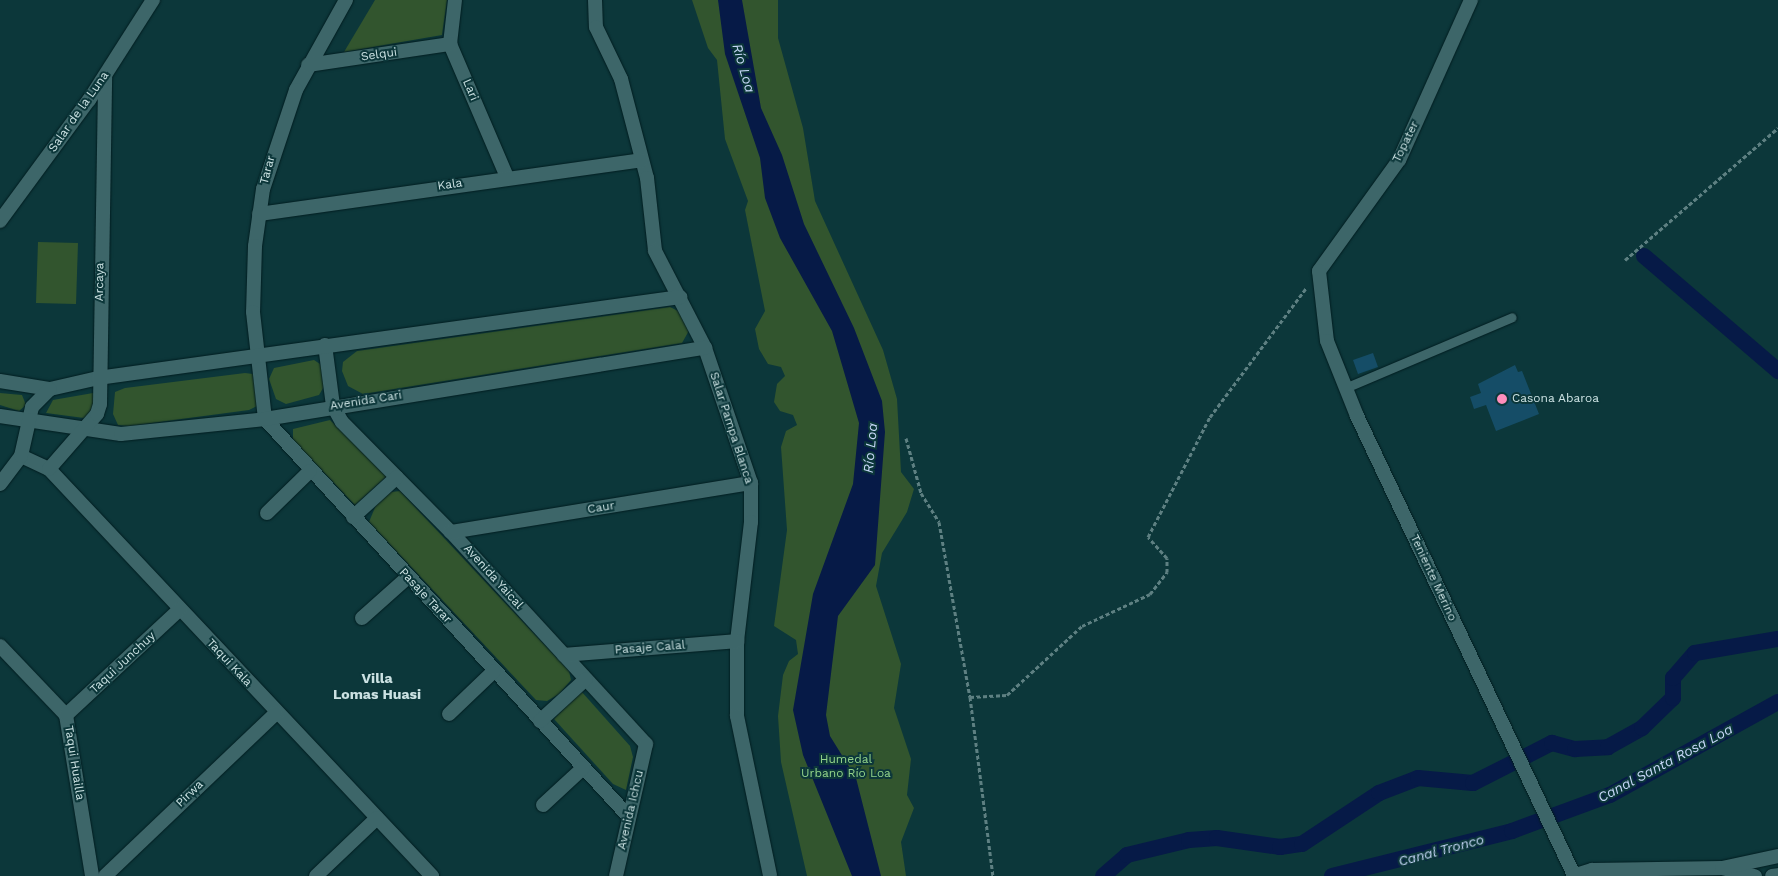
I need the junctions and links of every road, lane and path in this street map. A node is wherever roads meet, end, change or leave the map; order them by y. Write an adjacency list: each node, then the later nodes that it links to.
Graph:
1 (153, 0): 8 (street, Salar de la Luna)
2 (346, 0): 7 (street, Tarar)
3 (455, 0): 6 (street, Lari)
4 (595, 0): 10 (street, Salar Pampa Blanca)
5 (1472, 0): 15 (street, Topater)
6 (450, 44): 7 (street, Selqui); 11 (street, Lari)
7 (308, 65): 12 (street, Tarar)
8 (104, 77): 13 (street, Salar de la Luna); 21 (street, Arcaya)
9 (1778, 128): 14 (path)
10 (641, 160): 11 (street, Kala); 16 (street, Salar Pampa Blanca)
11 (507, 177): 12 (street, Kala)
12 (259, 214): 20 (street, Tarar)
13 (0, 221)
14 (1625, 260)
15 (1318, 271): 23 (street, Teniente Merino); 48 (path)
16 (680, 297): 18 (street); 19 (street, Salar Pampa Blanca)
17 (1512, 317): 23 (lane)
18 (325, 346): 20 (street); 25 (street, Avenida Yaical)
19 (705, 348): 25 (street, Avenida Cari); 35 (street, Salar Pampa Blanca)
20 (257, 357): 21 (street); 27 (street)
21 (98, 378): 24 (street); 29 (street, Arcaya)
22 (0, 381): 24 (street)
23 (1345, 388): 60 (street, Teniente Merino)
24 (50, 389): 28 (street)
25 (333, 406): 27 (street, Avenida Cari); 34 (street, Avenida Yaical)
26 (0, 416): 28 (street, Avenida Cari)
27 (264, 419): 29 (street, Avenida Cari); 33 (street, Pasaje Tarar)
28 (26, 423): 29 (street, Avenida Cari); 31 (street)
29 (83, 430): 32 (street, Arcaya)
30 (906, 438): 48 (path)
31 (21, 456): 32 (street, Taqui Kala); 36 (street)
32 (49, 469): 41 (street, Taqui Kala)
33 (310, 471): 37 (street); 38 (street, Pasaje Tarar)
34 (397, 477): 38 (street); 39 (street, Avenida Yaical)
35 (751, 483): 39 (street, Caur); 43 (street, Salar Pampa Blanca)
36 (0, 484)
37 (267, 513)
38 (353, 517): 40 (street, Pasaje Tarar)
39 (452, 532): 45 (street, Avenida Yaical)
40 (408, 577): 42 (street); 46 (street, Pasaje Tarar)
41 (179, 610): 49 (street, Taqui Kala); 50 (street, Taqui Junchuy)
42 (362, 618)
43 (737, 641): 45 (street, Pasaje Calal); 67 (street, Salar Pampa Blanca)
44 (0, 646): 50 (street, Taqui Huailla)
45 (564, 655): 47 (street, Avenida Yaical)
46 (494, 671): 51 (street); 52 (street, Pasaje Tarar)
47 (586, 679): 52 (street); 53 (street, Avenida Yaical)
48 (970, 697): 68 (path)
49 (276, 713): 57 (street, Taqui Kala); 63 (street, Pirwa)
50 (66, 714): 62 (street, Taqui Huailla)
51 (449, 714)
52 (540, 721): 54 (street, Pasaje Tarar)
53 (646, 744): 56 (street, Avenida Ichcu)
54 (583, 768): 55 (street); 56 (street, Pasaje Tarar)
55 (543, 805)
56 (629, 817): 66 (street, Avenida Ichcu)
57 (377, 818): 64 (street); 65 (street, Taqui Kala)
58 (1778, 856): 59 (street)
59 (1722, 868): 60 (street); 69 (street)
60 (1573, 874)
61 (1778, 875): 70 (street)
62 (92, 876)
63 (105, 876)
64 (316, 876)
65 (432, 876)
66 (616, 876)
67 (770, 876)
68 (993, 876)
69 (1755, 876)
70 (1772, 876)

